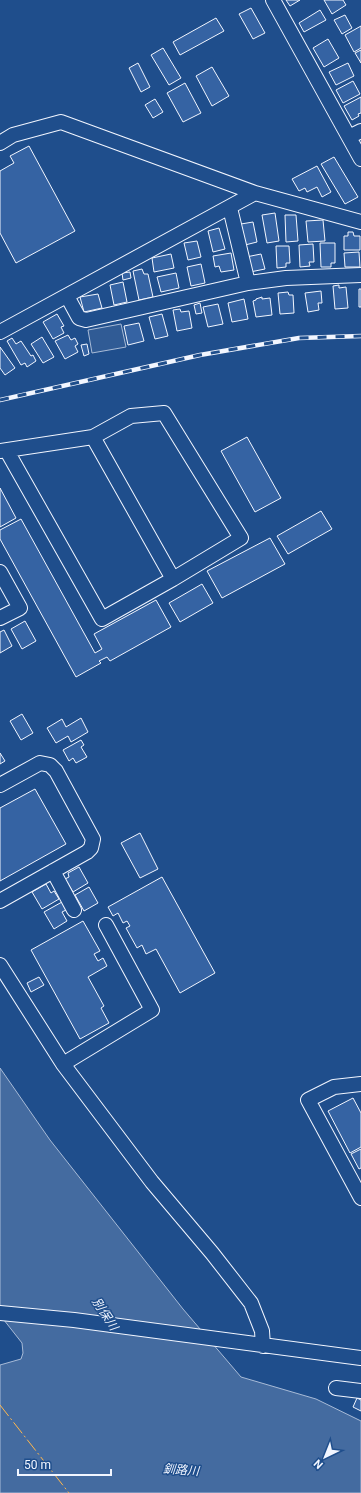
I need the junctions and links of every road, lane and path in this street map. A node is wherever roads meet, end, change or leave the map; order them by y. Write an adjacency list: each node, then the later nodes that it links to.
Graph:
1 (273, 0): 2 (street)
2 (355, 134): 4 (street)
3 (0, 143): 5 (street)
4 (361, 159)
5 (255, 193): 6 (street); 7 (street)
6 (230, 208): 9 (street); 10 (street)
7 (361, 222)
8 (361, 275): 9 (street)
9 (248, 283): 10 (street)
10 (66, 296): 11 (street)
11 (0, 332)
12 (93, 437): 13 (street); 15 (street); 15 (street)
13 (4, 451): 15 (street)
14 (0, 572): 16 (street)
15 (173, 579)
16 (0, 618)
17 (0, 785): 18 (street)
18 (53, 871): 19 (street); 20 (street)
19 (0, 901)
20 (74, 910)
21 (106, 925): 23 (street)
22 (0, 965): 23 (street)
23 (64, 1064): 27 (street)
24 (361, 1084): 25 (street)
25 (361, 1198)
26 (0, 1313): 27 (street)
27 (263, 1346): 28 (street)
28 (361, 1358)
29 (336, 1388): 30 (street)
30 (361, 1391)

